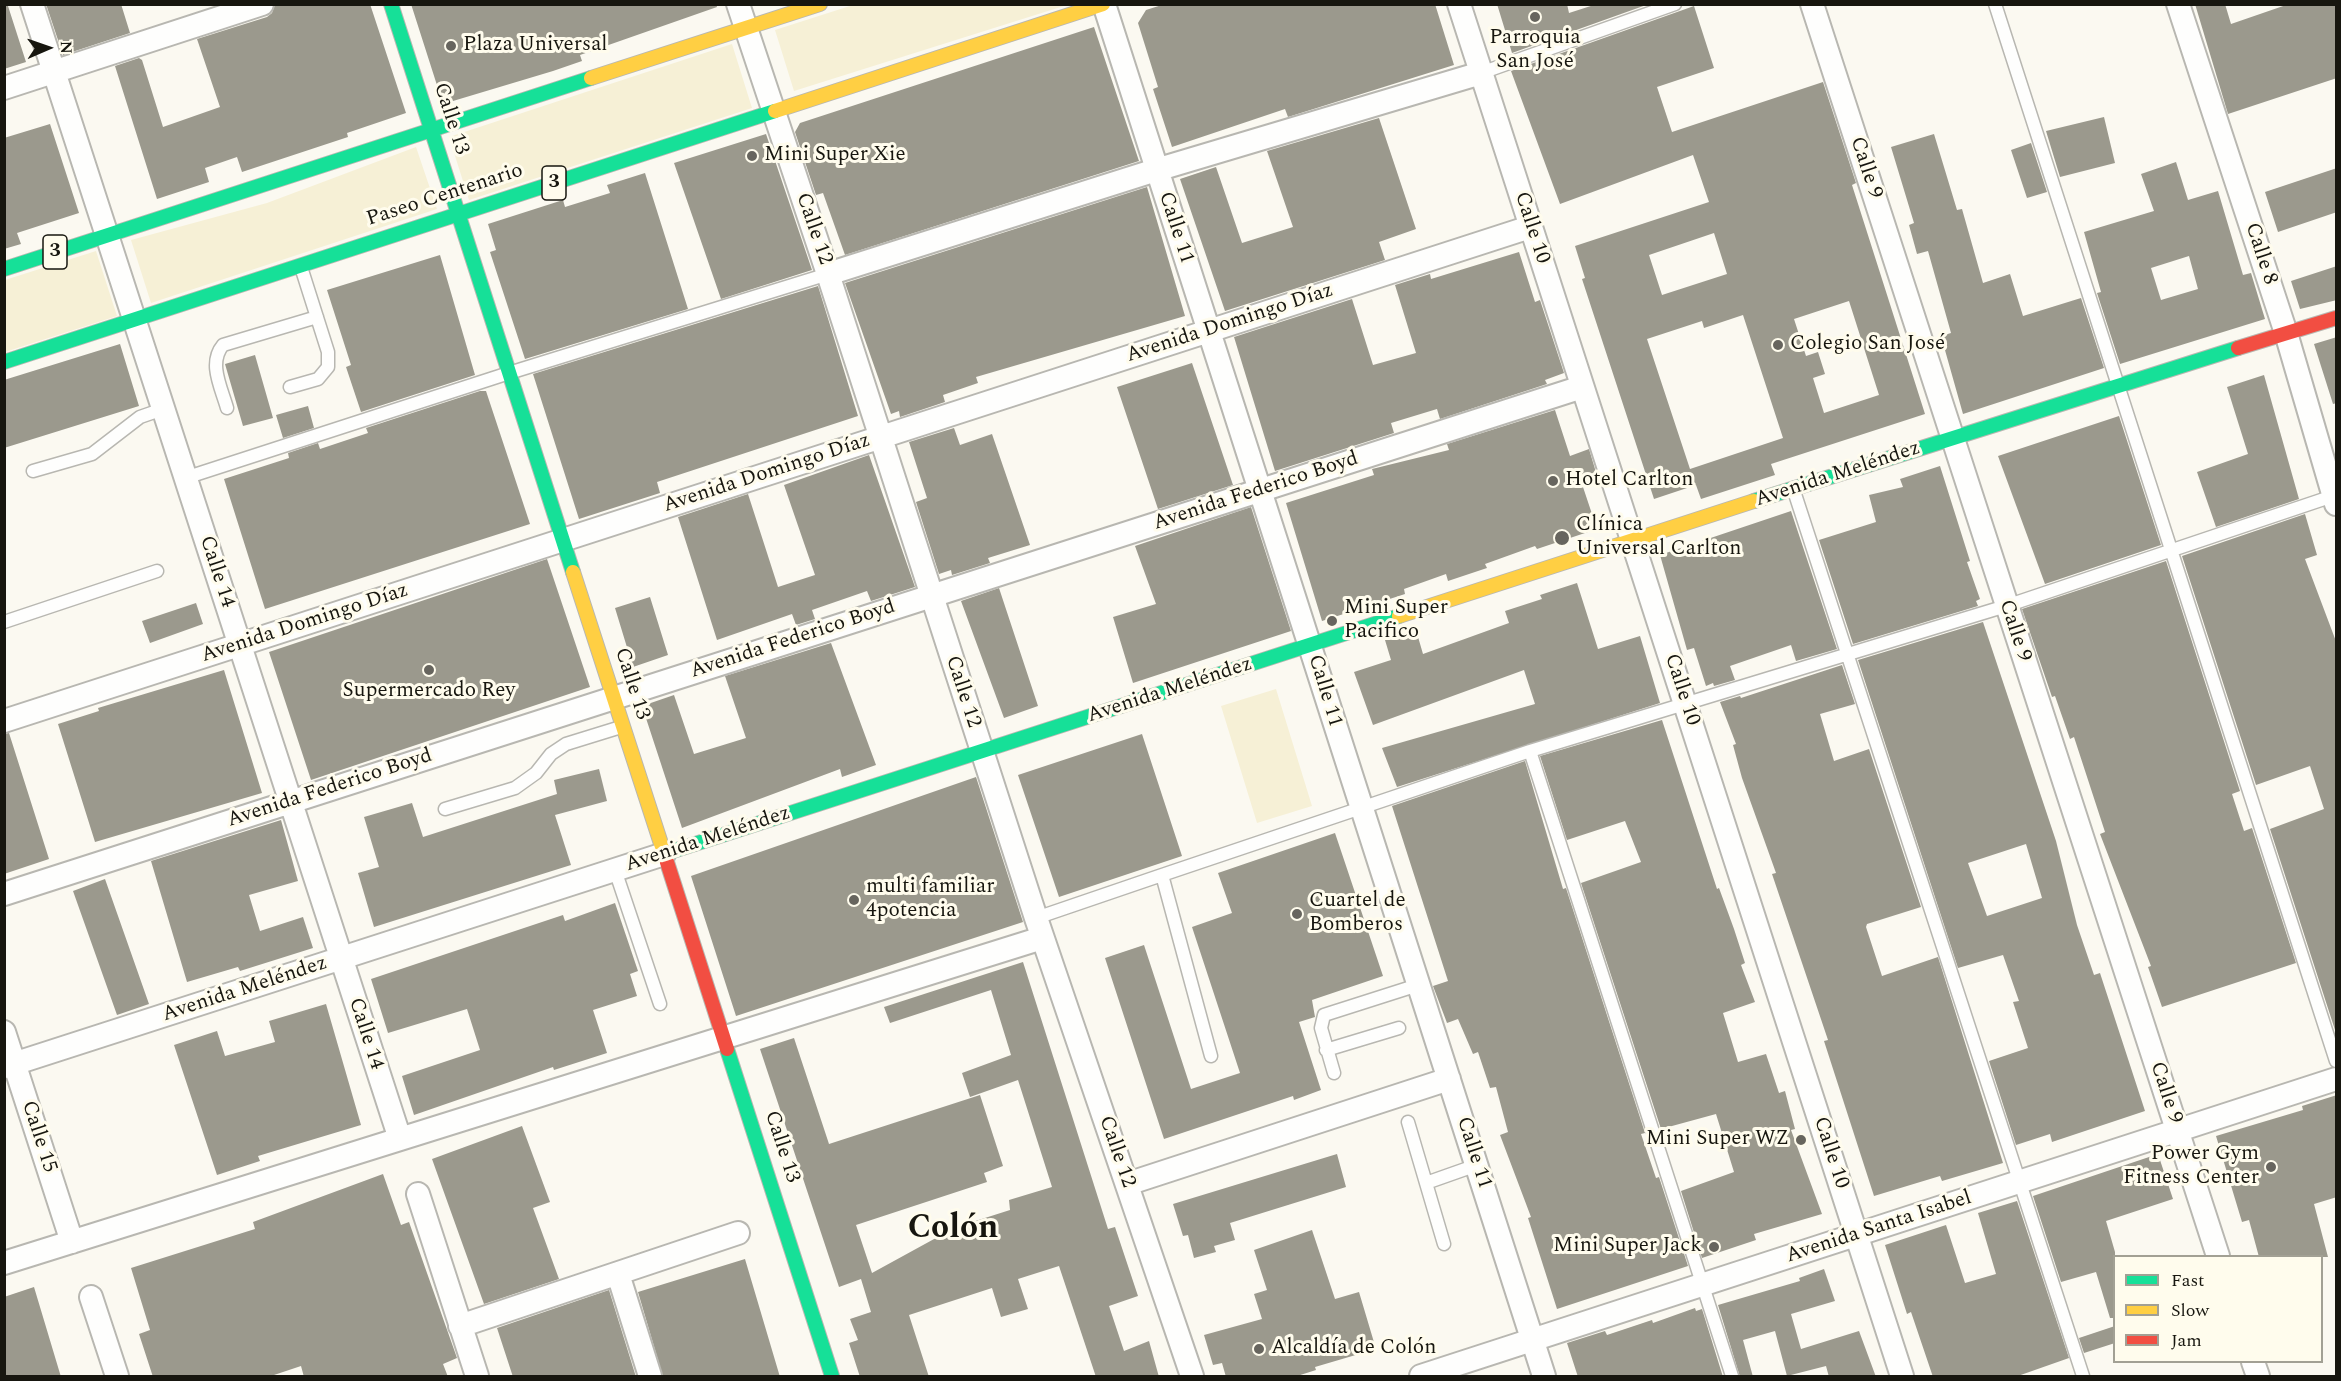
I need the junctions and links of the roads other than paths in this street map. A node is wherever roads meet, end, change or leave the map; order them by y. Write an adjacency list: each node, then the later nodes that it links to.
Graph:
1 (32, 4): 13 (street, Calle 14)
2 (262, 4): 13 (street)
3 (391, 4): 17 (main road, Calle 13)
4 (738, 4): 12 (street, Calle 12)
5 (820, 4): 12 (main road, 3)
6 (1104, 4): 16 (main road, Paseo Centenario / 3); 18 (street, Calle 11)
7 (1459, 4): 14 (street, Calle 10)
8 (1675, 4): 14 (lane)
9 (1812, 4): 38 (street, Calle 9)
10 (1995, 4): 32 (lane)
11 (2178, 4): 29 (street, Calle 8)
12 (746, 28): 16 (street, Calle 12); 17 (main road, 3)
13 (53, 73): 15 (street); 21 (street, Calle 14)
14 (1481, 73): 18 (street); 20 (street, Calle 10)
15 (4, 88)
16 (773, 112): 19 (main road, Paseo Centenario / 3); 24 (street, Calle 12)
17 (432, 131): 19 (main road, Calle 13); 21 (main road, 3)
18 (1156, 170): 24 (street); 28 (street, Calle 11)
19 (458, 214): 22 (main road, Paseo Centenario / 3); 31 (main road, Calle 13)
20 (1530, 227): 28 (street, Avenida Domingo Díaz); 34 (street, Calle 10)
21 (106, 236): 23 (main road, 3); 27 (street, Calle 14)
22 (301, 266): 25 (lane); 27 (main road, Paseo Centenario / 3)
23 (4, 269)
24 (828, 274): 31 (lane); 37 (street, Calle 12)
25 (317, 317): 33 (lane); 35 (lane)
26 (2337, 318): 29 (main road, Avenida Meléndez)
27 (134, 320): 30 (main road, Paseo Centenario / 3); 36 (street, Calle 14)
28 (1208, 331): 37 (street, Avenida Domingo Díaz); 41 (street, Calle 11)
29 (2286, 333): 32 (main road, Avenida Meléndez); 43 (street, Calle 8)
30 (4, 362)
31 (509, 373): 40 (lane); 44 (main road, Calle 13)
32 (2120, 383): 38 (main road, Avenida Meléndez); 46 (lane)
33 (290, 387)
34 (1582, 387): 41 (street, Avenida Federico Boyd); 45 (street, Calle 10)
35 (228, 408)
36 (163, 409): 39 (lane); 40 (street, Calle 14)
37 (879, 438): 44 (street, Avenida Domingo Díaz); 48 (street, Calle 12)
38 (1952, 438): 42 (main road, Avenida Meléndez); 49 (street, Calle 9)
39 (33, 471)
40 (185, 478): 51 (street, Calle 14)
41 (1260, 490): 48 (street, Avenida Federico Boyd); 52 (street, Calle 11)
42 (1793, 490): 45 (main road, Avenida Meléndez); 53 (lane)
43 (2336, 499): 46 (lane)
44 (563, 540): 51 (street, Avenida Domingo Díaz); 54 (main road, Calle 13)
45 (1632, 542): 52 (main road, Avenida Meléndez); 55 (street, Calle 10)
46 (2172, 552): 49 (lane); 76 (lane)
47 (157, 571): 50 (lane)
48 (931, 596): 54 (street, Avenida Federico Boyd); 59 (street, Calle 12)
49 (2006, 606): 53 (lane); 82 (street, Calle 9)
50 (4, 622)
51 (240, 645): 56 (street, Avenida Domingo Díaz); 60 (street, Calle 14)
52 (1310, 646): 59 (main road, Avenida Meléndez); 61 (street, Calle 11)
53 (1846, 654): 55 (lane); 86 (lane)
54 (613, 697): 57 (main road, Calle 13); 60 (street, Avenida Federico Boyd)
55 (1686, 703): 58 (lane); 90 (street, Calle 10)
56 (4, 721)
57 (623, 727): 62 (lane); 63 (main road, Calle 13)
58 (1530, 751): 61 (lane); 96 (lane)
59 (981, 752): 63 (main road, Avenida Meléndez); 67 (street, Calle 12)
60 (290, 802): 66 (street, Avenida Federico Boyd); 68 (street, Calle 14)
61 (1360, 806): 65 (lane); 69 (street, Calle 11)
62 (445, 809)
63 (664, 854): 64 (street, Avenida Meléndez); 73 (main road, Calle 13)
64 (615, 870): 68 (street, Avenida Meléndez); 70 (lane)
65 (1162, 875): 67 (lane); 75 (lane)
66 (4, 894)
67 (1039, 928): 73 (street); 87 (street, Calle 12)
68 (341, 959): 77 (street, Avenida Meléndez); 83 (street, Calle 14)
69 (1418, 985): 74 (lane); 79 (street, Calle 11)
70 (660, 1004)
71 (1399, 1028): 74 (lane)
72 (4, 1032): 77 (street, Calle 15)
73 (723, 1038): 83 (street); 104 (main road, Calle 13)
74 (1326, 1050): 78 (lane)
75 (1211, 1056)
76 (2337, 1061)
77 (9, 1066): 91 (street, Calle 15)
78 (1334, 1073)
79 (1449, 1079): 84 (street, Calle 11); 87 (street)
80 (2337, 1079): 82 (street, Avenida Santa Isabel)
81 (1408, 1122): 85 (lane)
82 (2177, 1131): 86 (street, Avenida Santa Isabel); 93 (street, Calle 9)
83 (400, 1139): 91 (street)
84 (1477, 1165): 85 (lane); 99 (street, Calle 11)
85 (1426, 1183): 92 (lane)
86 (2018, 1183): 90 (street, Avenida Santa Isabel); 109 (lane)
87 (1127, 1184): 105 (street, Calle 12)
88 (418, 1194): 98 (street)
89 (738, 1233): 95 (street)
90 (1856, 1235): 96 (street, Avenida Santa Isabel); 108 (street, Calle 10)
91 (72, 1242): 94 (street)
92 (1444, 1244)
93 (2217, 1255)
94 (4, 1263)
95 (618, 1274): 98 (street); 103 (street)
96 (1703, 1285): 99 (street, Avenida Santa Isabel); 107 (lane)
97 (91, 1297): 101 (street)
98 (460, 1326): 102 (street)
99 (1533, 1340): 100 (street, Calle 11); 106 (street, Avenida Santa Isabel)
100 (1539, 1374)
101 (117, 1377)
102 (477, 1377)
103 (650, 1377)
104 (832, 1377)
105 (1192, 1377)
106 (1420, 1377)
107 (1732, 1377)
108 (1902, 1377)
109 (2083, 1377)

